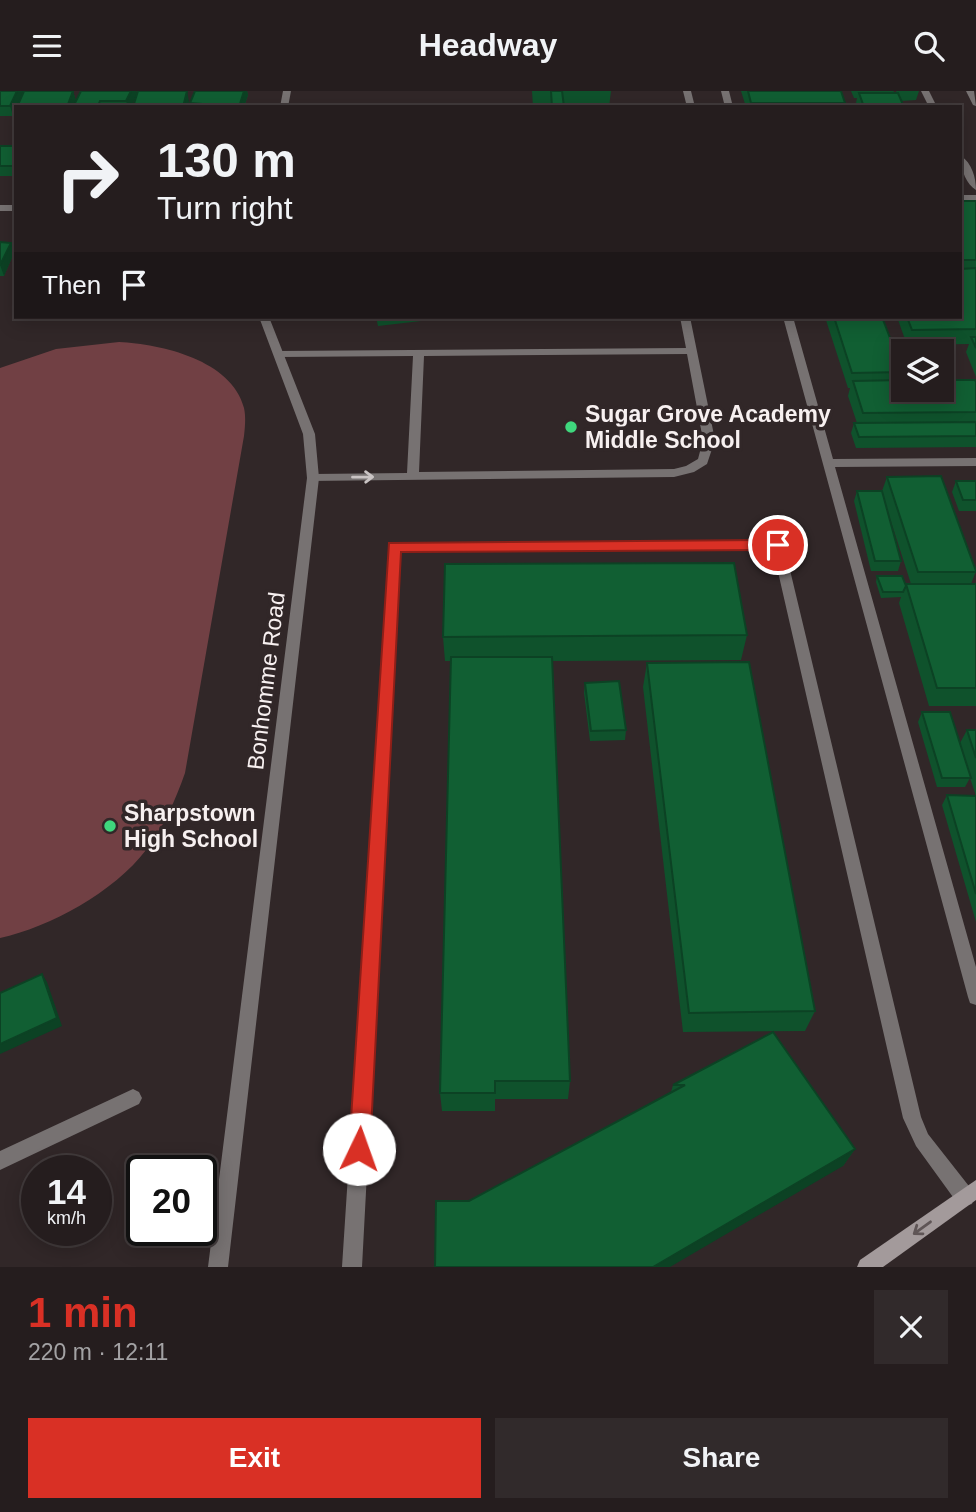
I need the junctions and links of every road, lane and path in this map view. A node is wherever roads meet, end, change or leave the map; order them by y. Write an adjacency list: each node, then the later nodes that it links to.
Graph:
1 (970, 91): 2 (street)
2 (976, 103)
3 (962, 161): 4 (street)
4 (976, 187)
5 (265, 319): 10 (street, Bonhomme Road)
6 (685, 319): 8 (street)
7 (789, 319): 12 (street)
8 (692, 351): 9 (street); 13 (street)
9 (419, 353): 10 (street); 13 (street)
10 (279, 354): 14 (street, Bonhomme Road)
11 (976, 462): 12 (street)
12 (829, 463): 15 (street)
13 (413, 477): 14 (street, one-way to 13)
14 (313, 478): 19 (street, Bonhomme Road)
15 (976, 997)
16 (133, 1098): 17 (street)
17 (0, 1161)
18 (971, 1193): 20 (street); 21 (main road, one-way to 21)
19 (218, 1267)
20 (352, 1267)
21 (867, 1267)

